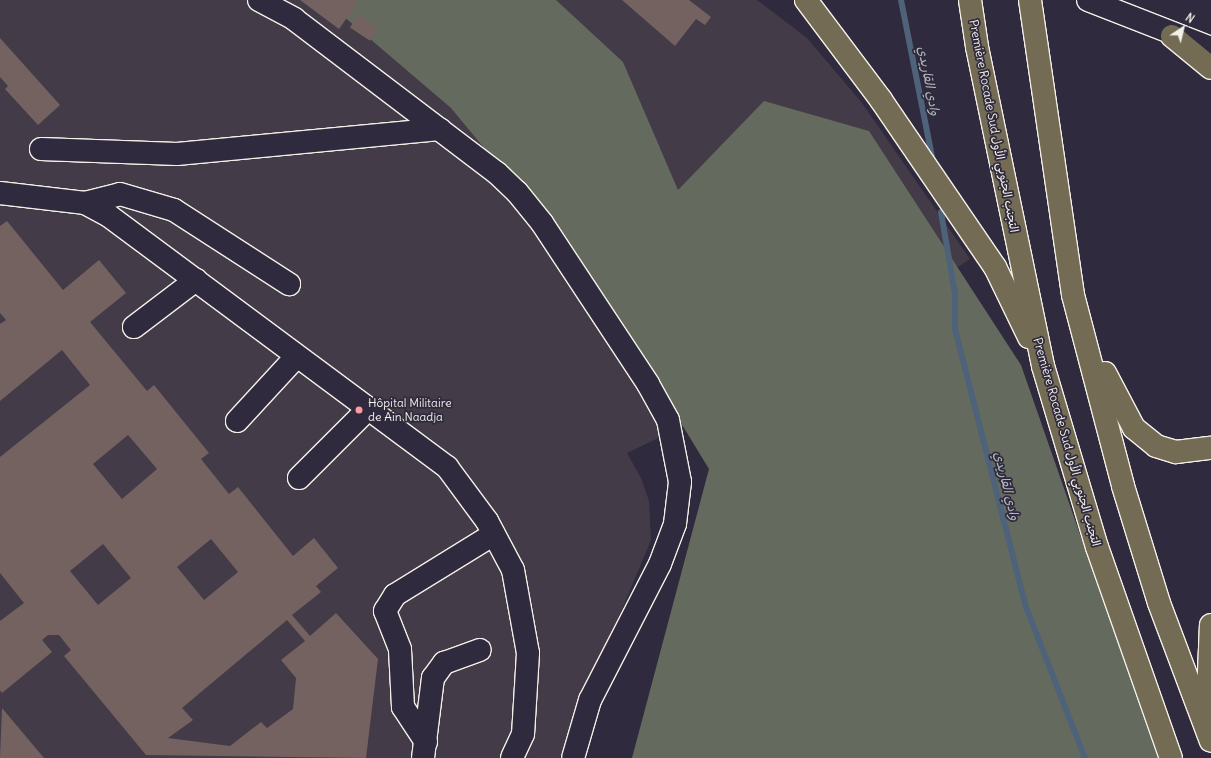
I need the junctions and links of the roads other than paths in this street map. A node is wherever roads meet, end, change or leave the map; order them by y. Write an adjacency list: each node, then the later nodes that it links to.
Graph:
1 (259, 0): 12 (street)
2 (791, 0): 7 (highway)
3 (806, 0): 7 (highway)
4 (970, 0): 21 (highway, Première Rocade Sud التجنب الجنوبي الأول)
5 (1030, 0): 18 (highway)
6 (1088, 0): 8 (street)
7 (827, 26): 21 (highway)
8 (1172, 36): 9 (street); 10 (street); 11 (highway)
9 (1211, 48)
10 (1211, 58)
11 (1211, 68)
12 (440, 129): 13 (street); 32 (street)
13 (41, 149)
14 (0, 193): 15 (street)
15 (85, 203): 16 (street); 17 (street)
16 (196, 280): 19 (street); 20 (street)
17 (289, 284)
18 (1073, 295): 24 (highway); 29 (highway)
19 (134, 327)
20 (297, 356): 22 (street); 23 (street)
21 (1043, 366): 33 (highway, Première Rocade Sud التجنب الجنوبي الأول)
22 (368, 409): 25 (street); 26 (street)
23 (238, 421)
24 (1211, 448)
25 (299, 478)
26 (494, 534): 30 (street); 31 (street)
27 (1211, 625): 29 (highway)
28 (480, 650): 30 (street)
29 (1209, 736)
30 (424, 750)
31 (512, 758)
32 (573, 758)
33 (1171, 758)

